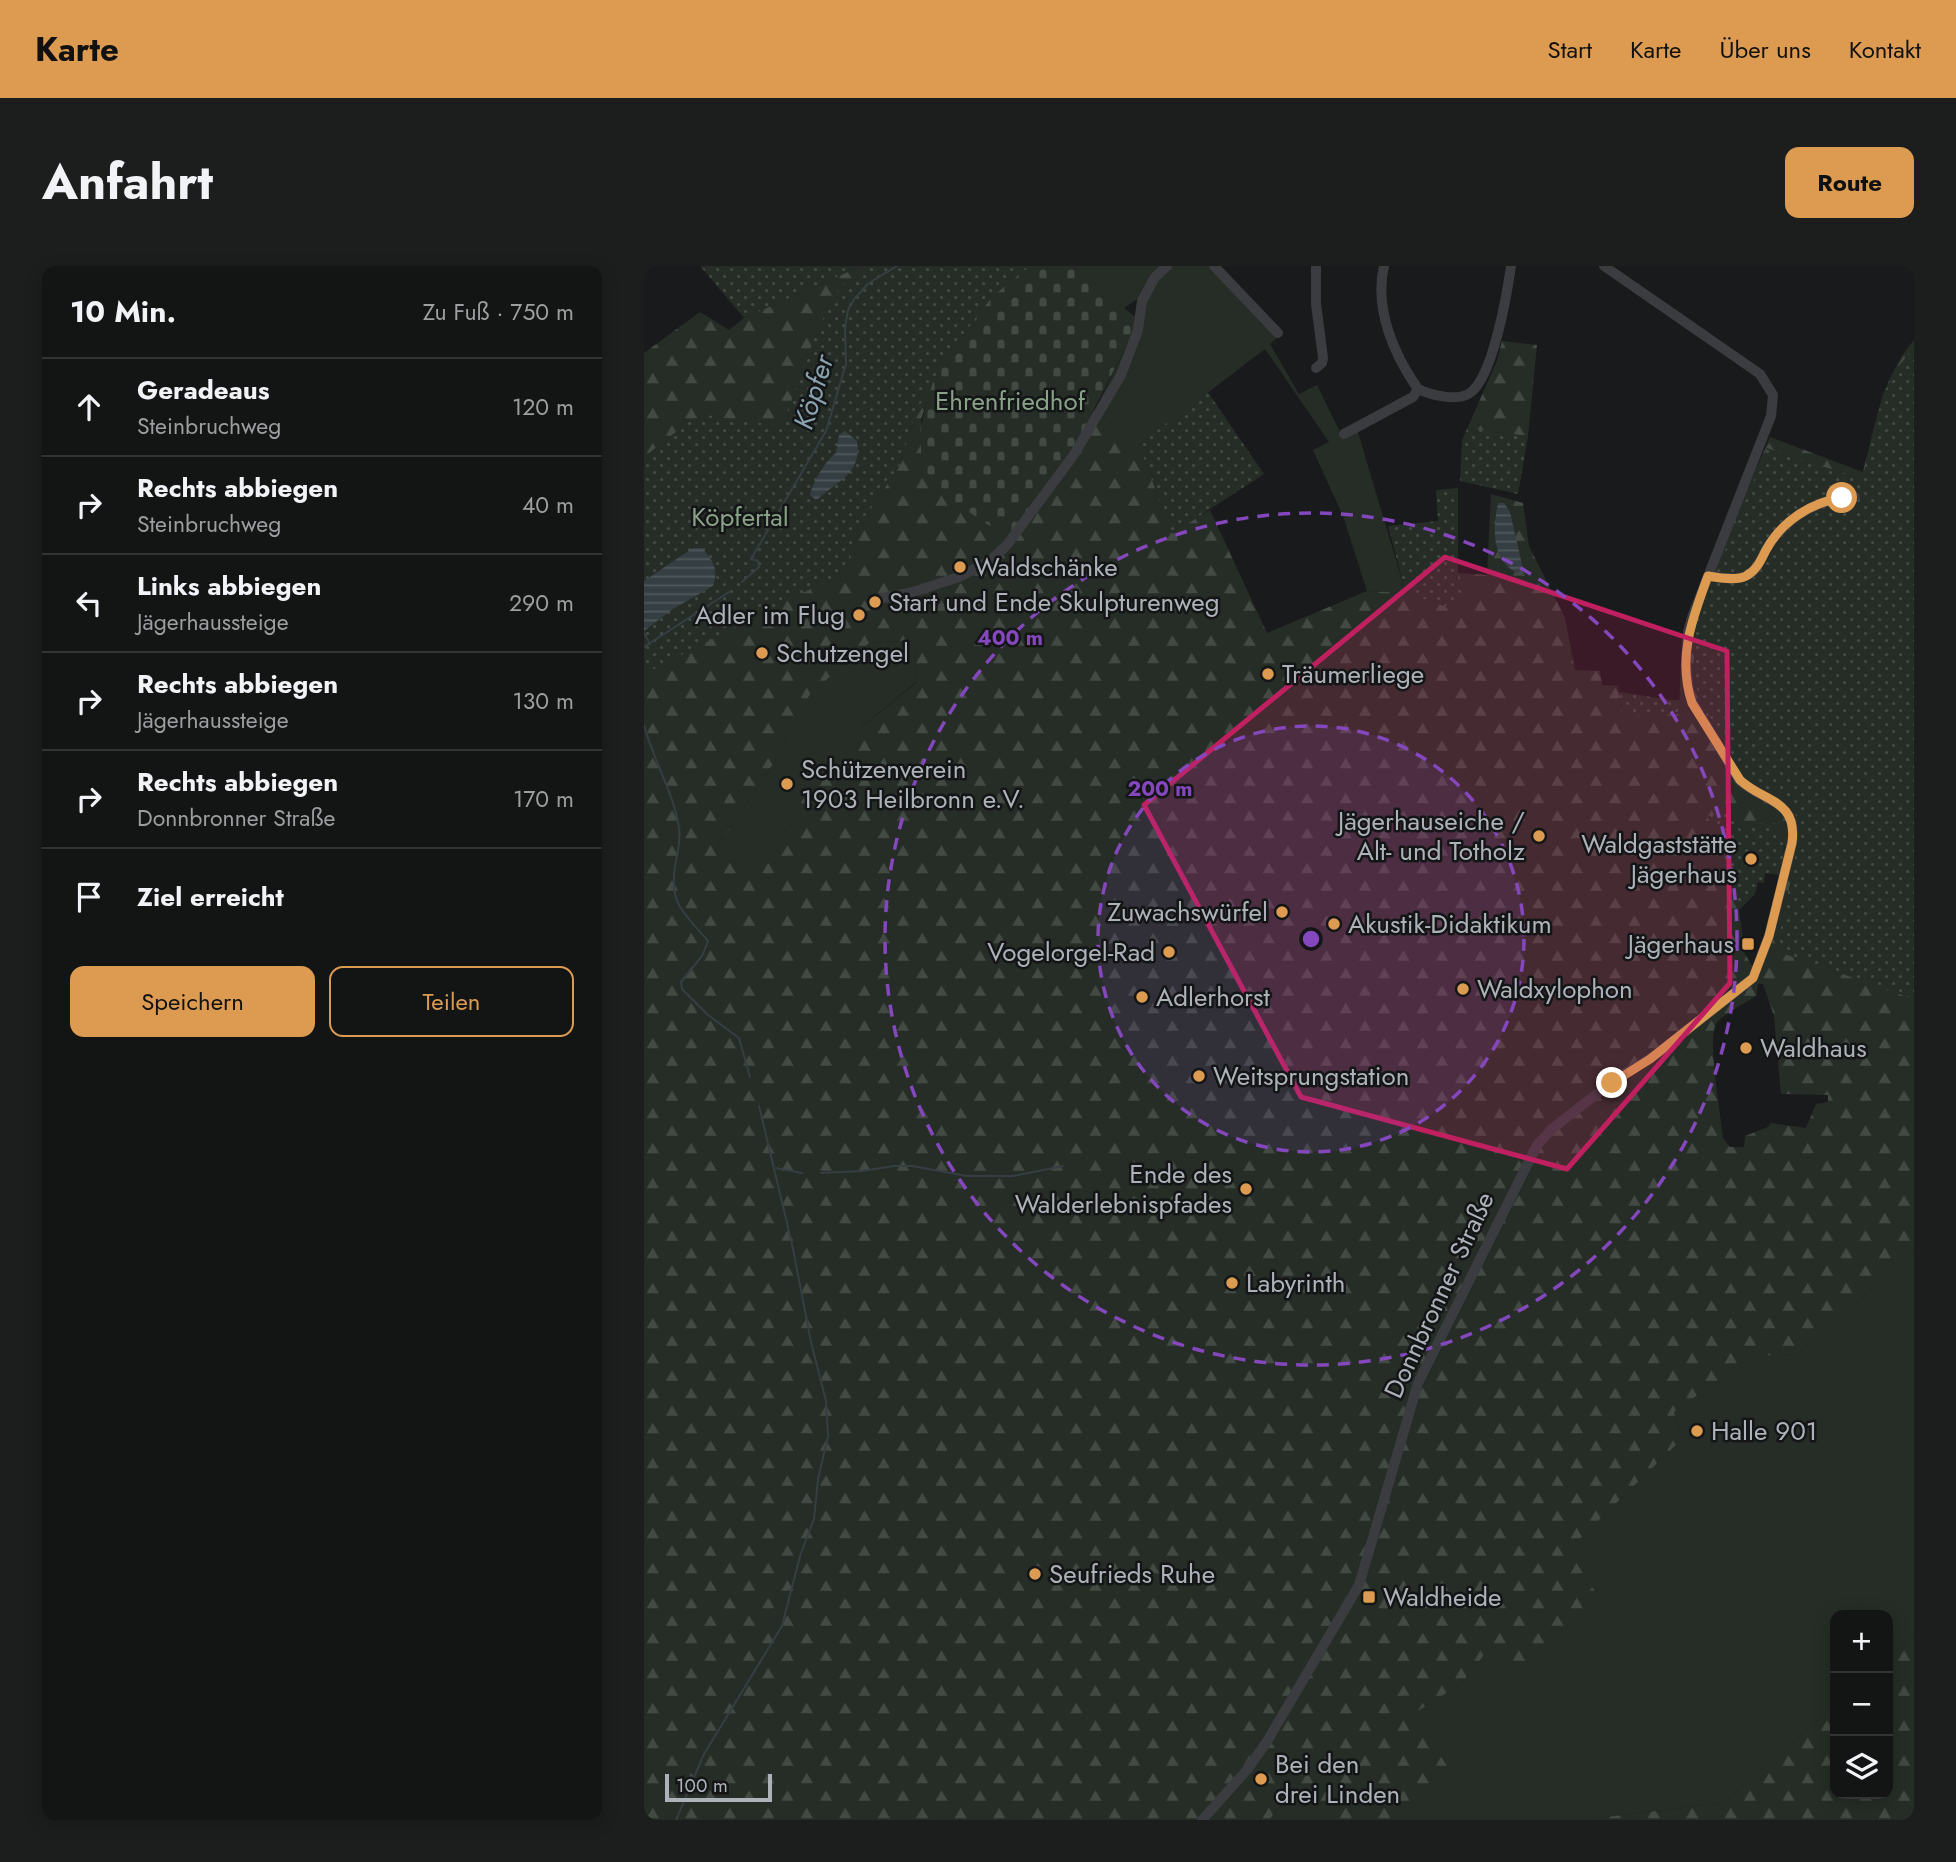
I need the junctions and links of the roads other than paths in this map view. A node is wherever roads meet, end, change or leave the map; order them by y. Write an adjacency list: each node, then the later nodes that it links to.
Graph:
1 (1167, 266): 13 (street)
2 (1214, 266): 7 (street)
3 (1316, 266): 8 (street)
4 (1384, 266): 9 (street)
5 (1511, 266): 9 (street)
6 (1604, 266): 12 (street)
7 (1278, 334)
8 (1316, 368)
9 (1418, 389): 10 (street)
10 (1344, 433)
11 (1855, 497): 12 (street)
12 (1708, 576): 14 (street, Donnbronner Straße)
13 (879, 599)
14 (1202, 1820)

